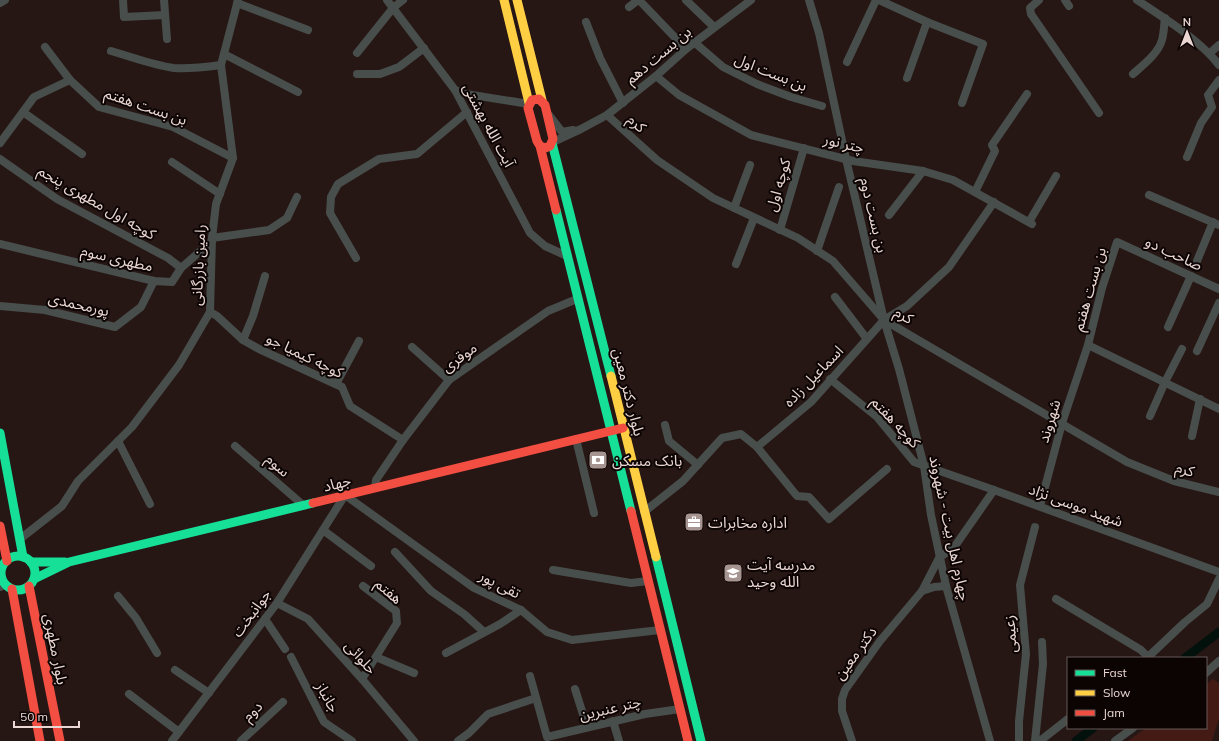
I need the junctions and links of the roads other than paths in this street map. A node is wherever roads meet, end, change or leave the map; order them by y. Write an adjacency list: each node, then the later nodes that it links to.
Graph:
1 (5, 0): 15 (street)
2 (123, 0): 18 (street)
3 (164, 0): 18 (street)
4 (387, 0): 16 (street, آیت الله بهشتی)
5 (504, 0): 49 (main road)
6 (517, 0): 46 (main road)
7 (638, 0): 17 (street); 29 (street)
8 (686, 0): 22 (street)
9 (751, 0): 22 (street, بن بست دهم)
10 (809, 0): 65 (street, بن بست دوم)
11 (877, 0): 21 (street); 34 (street)
12 (1040, 0): 54 (street)
13 (1138, 0): 19 (street)
14 (238, 2): 23 (street); 33 (street, رامین بازرگانی)
15 (0, 3)
16 (396, 6): 28 (street, آیت الله بهشتی); 31 (street)
17 (629, 7)
18 (165, 15): 24 (street)
19 (1164, 18): 32 (street); 38 (street)
20 (586, 22): 47 (street)
21 (928, 22): 40 (street); 48 (street)
22 (714, 27): 25 (street, بن بست دهم)
23 (308, 30)
24 (167, 39)
25 (694, 42): 29 (street, بن بست دهم); 50 (street, بن بست اول)
26 (1219, 45): 32 (street)
27 (45, 47): 41 (street, بن بست هفتم)
28 (424, 48): 37 (street); 43 (street, آیت الله بهشتی)
29 (686, 49): 39 (street, بن بست دهم)
30 (111, 51): 35 (street)
31 (357, 53)
32 (1210, 53): 36 (street)
33 (224, 54): 35 (street, رامین بازرگانی); 44 (street)
34 (847, 62)
35 (221, 65): 63 (street, رامین بازرگانی)
36 (1219, 65)
37 (357, 74)
38 (1133, 74)
39 (656, 76): 47 (street, بن بست دهم); 60 (street, چتر نور)
40 (907, 78)
41 (70, 80): 52 (street); 63 (street, بن بست هفتم)
42 (1219, 80): 62 (street)
43 (455, 90): 49 (street); 53 (street, آیت الله بهشتی)
44 (298, 92)
45 (1027, 94): 71 (street)
46 (542, 100): 49 (main road); 51 (main road, بلوار دکتر معین)
47 (623, 103): 55 (street, بن بست دهم)
48 (962, 103)
49 (529, 104): 59 (main road, بلوار دکتر معین)
50 (822, 106)
51 (546, 110): 56 (street); 58 (main road, بلوار دکتر معین)
52 (23, 112): 57 (street); 61 (street)
53 (467, 112): 85 (street, آیت الله بهشتی); 86 (street)
54 (1098, 113)
55 (607, 115): 56 (street, بن بست دهم); 76 (street, کرم)
56 (581, 129): 58 (street, بن بست دهم)
57 (0, 143)
58 (552, 143): 59 (main road); 117 (main road, بلوار دکتر معین)
59 (540, 146): 85 (main road, بلوار دکتر معین)
60 (804, 148): 65 (street, چتر نور); 80 (street, کوچه اول)
61 (82, 154)
62 (1187, 157)
63 (233, 158): 72 (street, رامین بازرگانی)
64 (0, 159): 89 (street, کوچه اول مطهری پنجم)
65 (846, 159): 68 (street, چتر نور); 99 (street, بن بست دوم)
66 (172, 162): 72 (street)
67 (750, 165): 76 (street)
68 (923, 170): 71 (street, چتر نور); 77 (street)
69 (1056, 176): 75 (street, چتر نور)
70 (840, 187): 84 (street)
71 (975, 192): 75 (street, چتر نور)
72 (220, 194): 81 (street, رامین بازرگانی)
73 (1149, 196): 79 (street)
74 (297, 197): 81 (street)
75 (994, 202): 99 (street, اسماعیل زاده)
76 (734, 208): 78 (street, کرم)
77 (889, 215)
78 (754, 218): 80 (street, کرم); 88 (street)
79 (1216, 224): 87 (street)
80 (780, 230): 84 (street, کرم)
81 (212, 240): 89 (street, مطهری سوم); 98 (street, رامین بازرگانی)
82 (1117, 242): 91 (street, صاحب دو); 104 (street, بن بست هفتم)
83 (0, 244): 92 (street, مطهری سوم)
84 (817, 251): 99 (street, کرم)
85 (567, 256): 95 (main road, بلوار دکتر معین)
86 (356, 258)
87 (1197, 261)
88 (736, 264)
89 (181, 268): 92 (street, مطهری سوم)
90 (266, 276): 102 (street)
91 (1191, 276): 93 (street, صاحب دو); 100 (street)
92 (154, 281): 97 (street, پورمحمدی)
93 (1219, 289)
94 (835, 297): 101 (street)
95 (577, 299): 109 (street, موقری); 118 (main road, بلوار دکتر معین)
96 (1219, 304): 107 (street)
97 (0, 306)
98 (210, 312): 102 (street, کوچه کیمیا جو); 123 (street, رامین بازرگانی)
99 (884, 320): 101 (street, اسماعیل زاده); 115 (street, کرم); 127 (street, چهارم اهل بیت - شهروند)
100 (1168, 327)
101 (867, 339): 108 (street, اسماعیل زاده)
102 (243, 340): 111 (street, کوچه کیمیا جو)
103 (359, 342): 111 (street)
104 (1088, 345): 110 (street); 115 (street, شهروند)
105 (412, 347): 109 (street)
106 (1182, 348): 110 (street)
107 (1197, 351)
108 (830, 379): 125 (street, اسماعیل زاده); 127 (street, کوچه هفتم)
109 (448, 380): 122 (street, موقری)
110 (1165, 382): 112 (street); 114 (street)
111 (336, 384): 122 (street, کوچه کیمیا جو)
112 (1200, 399): 113 (street); 120 (street)
113 (1219, 409)
114 (1150, 416)
115 (1062, 423): 131 (street, کرم); 135 (street, شهروند)
116 (665, 425): 126 (street)
117 (623, 428): 118 (main road, جهاد); 136 (main road, بلوار دکتر معین)
118 (611, 431): 121 (main road, جهاد); 151 (main road, بلوار دکتر معین)
119 (0, 432): 141 (main road)
120 (1192, 436)
121 (576, 439): 129 (main road, جهاد); 137 (street)
122 (403, 440): 129 (street, موقری)
123 (118, 441): 133 (street); 141 (street, رامین بازرگانی)
124 (235, 446): 134 (street, سوم)
125 (757, 447): 126 (street); 128 (street)
126 (698, 465): 136 (street)
127 (924, 466): 130 (street, شهید موسی نژاد); 143 (street, چهارم اهل بیت - شهروند)
128 (887, 469)
129 (375, 488): 132 (main road, جهاد)
130 (994, 490): 135 (street, شهید موسی نژاد); 143 (street)
131 (1219, 492)
132 (345, 495): 134 (main road, جهاد); 140 (street, جوانبخت); 160 (street, تقی پور)
133 (150, 504)
134 (303, 505): 146 (main road, جهاد)
135 (1040, 506): 149 (street, شهید موسی نژاد)
136 (644, 512): 198 (main road, بلوار دکتر معین)
137 (594, 513)
138 (0, 526): 145 (main road)
139 (1035, 527): 201 (street, زعیمی)
140 (323, 530): 147 (street); 159 (street, جوانبخت)
141 (20, 539): 144 (main road)
142 (395, 552): 163 (street)
143 (940, 558): 154 (street, چهارم اهل بیت - شهروند); 156 (street, دکتر معین)
144 (27, 560): 145 (main road); 146 (main road); 152 (main road)
145 (7, 561): 155 (main road)
146 (69, 562): 152 (main road)
147 (371, 566)
148 (553, 570): 151 (street)
149 (1219, 572)
150 (1219, 579): 171 (street)
151 (648, 581): 162 (main road, بلوار دکتر معین)
152 (31, 582): 155 (main road); 190 (main road, بلوار مطهری)
153 (363, 586): 169 (street, هفتم)
154 (946, 586): 156 (street); 200 (street, چهارم اهل بیت - شهروند)
155 (6, 587): 189 (main road)
156 (922, 591): 199 (street, دکتر معین)
157 (118, 596): 166 (street)
158 (1056, 599): 170 (street)
159 (277, 603): 161 (street, جوانبخت); 177 (street, حلوائی)
160 (521, 610): 162 (street, تقی پور); 163 (street)
161 (265, 619): 165 (street); 179 (street, جوانبخت)
162 (660, 630): 183 (main road, بلوار دکتر معین)
163 (484, 632): 167 (street)
164 (1042, 642): 202 (street)
165 (285, 649)
166 (157, 653)
167 (446, 653)
168 (291, 657): 193 (street, جانباز)
169 (376, 657): 175 (street); 177 (street, هفتم)
170 (1146, 657)
171 (1148, 657)
172 (1219, 661): 174 (street)
173 (175, 670): 179 (street)
174 (1207, 672)
175 (414, 673)
176 (530, 676): 181 (street)
177 (362, 679): 194 (street, حلوائی)
178 (575, 689): 186 (street)
179 (209, 693): 188 (street, جوانبخت)
180 (129, 694): 188 (street)
181 (536, 698): 186 (street, چتر عنبرین); 195 (street)
182 (282, 702): 192 (street, دوم)
183 (680, 710): 185 (street, چتر عنبرین); 197 (main road, بلوار دکتر معین)
184 (1067, 720): 203 (street)
185 (613, 721): 186 (street, چتر عنبرین); 196 (street)
186 (586, 728)
187 (1132, 729): 204 (street)
188 (179, 732): 191 (street, جوانبخت)
189 (40, 741)
190 (60, 741)
191 (172, 741)
192 (241, 741)
193 (352, 741)
194 (414, 741)
195 (458, 741)
196 (619, 741)
197 (688, 741)
198 (701, 741)
199 (852, 741)
200 (990, 741)
201 (1020, 741)
202 (1035, 741)
203 (1040, 741)
204 (1115, 741)

